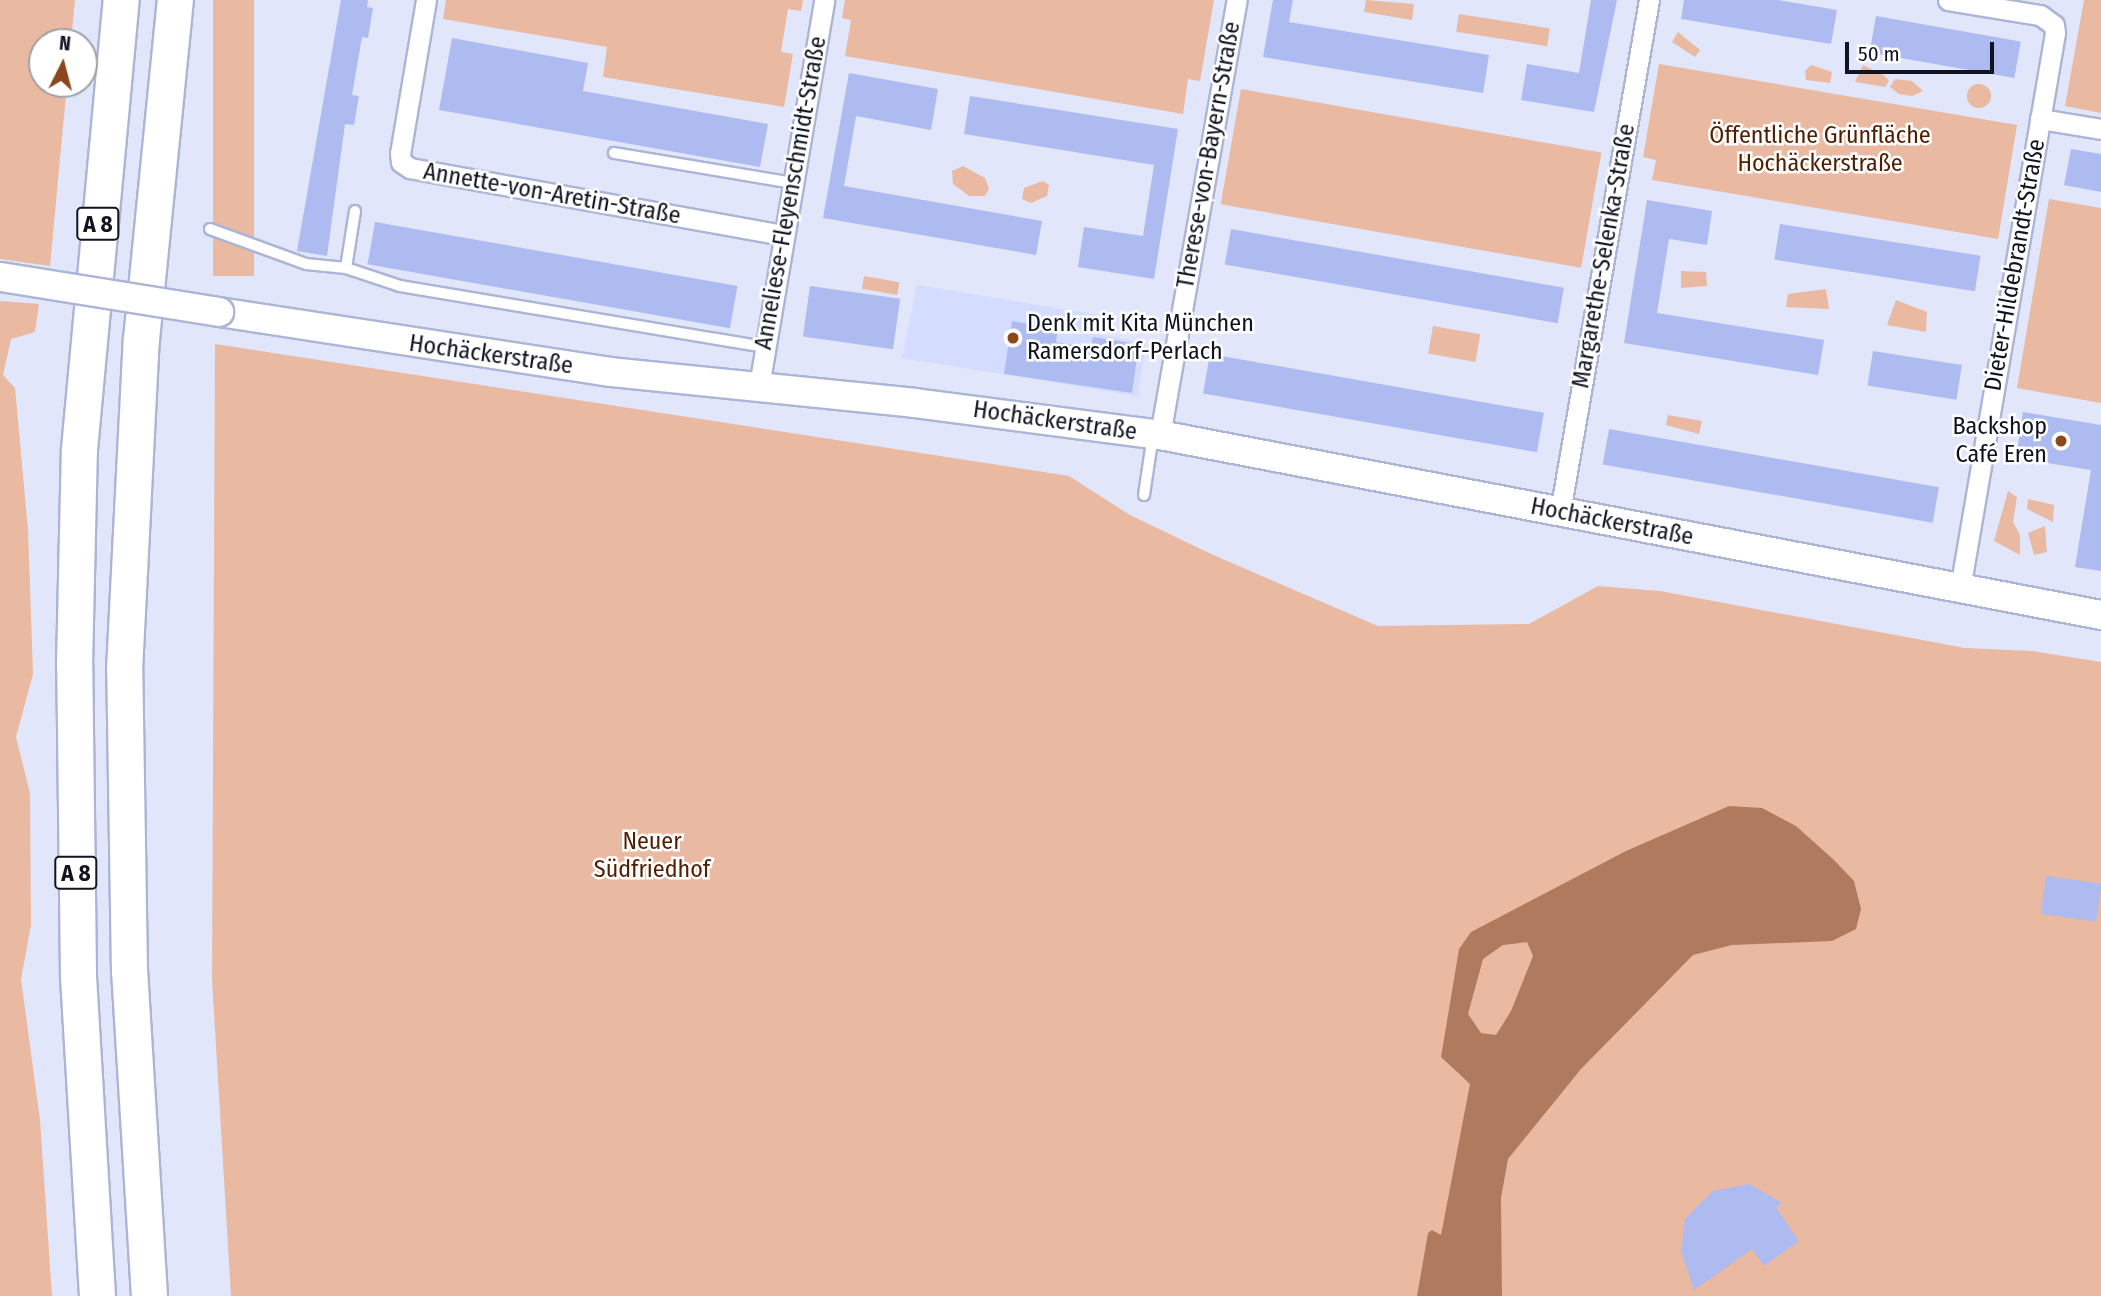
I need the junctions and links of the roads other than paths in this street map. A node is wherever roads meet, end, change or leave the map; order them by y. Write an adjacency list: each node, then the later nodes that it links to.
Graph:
1 (121, 0): 24 (highway, A 8)
2 (175, 0): 25 (highway, A 8)
3 (426, 0): 14 (street, Annette-von-Aretin-Straße)
4 (824, 0): 11 (street, Anneliese-Fleyenschmidt-Straße)
5 (1237, 0): 19 (street, Therese-von-Bayern-Straße)
6 (1649, 0): 21 (street, Margarethe-Selenka-Straße)
7 (1948, 0): 8 (street, Dieter-Hildebrandt-Straße)
8 (2040, 118): 9 (street); 22 (street, Dieter-Hildebrandt-Straße)
9 (2101, 129)
10 (614, 153): 11 (lane)
11 (793, 183): 14 (street, Anneliese-Fleyenschmidt-Straße)
12 (355, 211): 15 (lane)
13 (210, 229): 15 (lane)
14 (784, 235): 17 (street, Anneliese-Fleyenschmidt-Straße)
15 (346, 268): 17 (lane)
16 (0, 277): 18 (street, Hochäckerstraße, bridge)
17 (764, 347): 18 (street, Anneliese-Fleyenschmidt-Straße)
18 (759, 386): 19 (street, Hochäckerstraße)
19 (1160, 435): 20 (lane); 21 (street, Hochäckerstraße)
20 (1144, 495)
21 (1560, 512): 22 (street, Hochäckerstraße)
22 (1959, 589): 23 (street, Hochäckerstraße)
23 (2101, 615)
24 (97, 1296)
25 (149, 1296)

